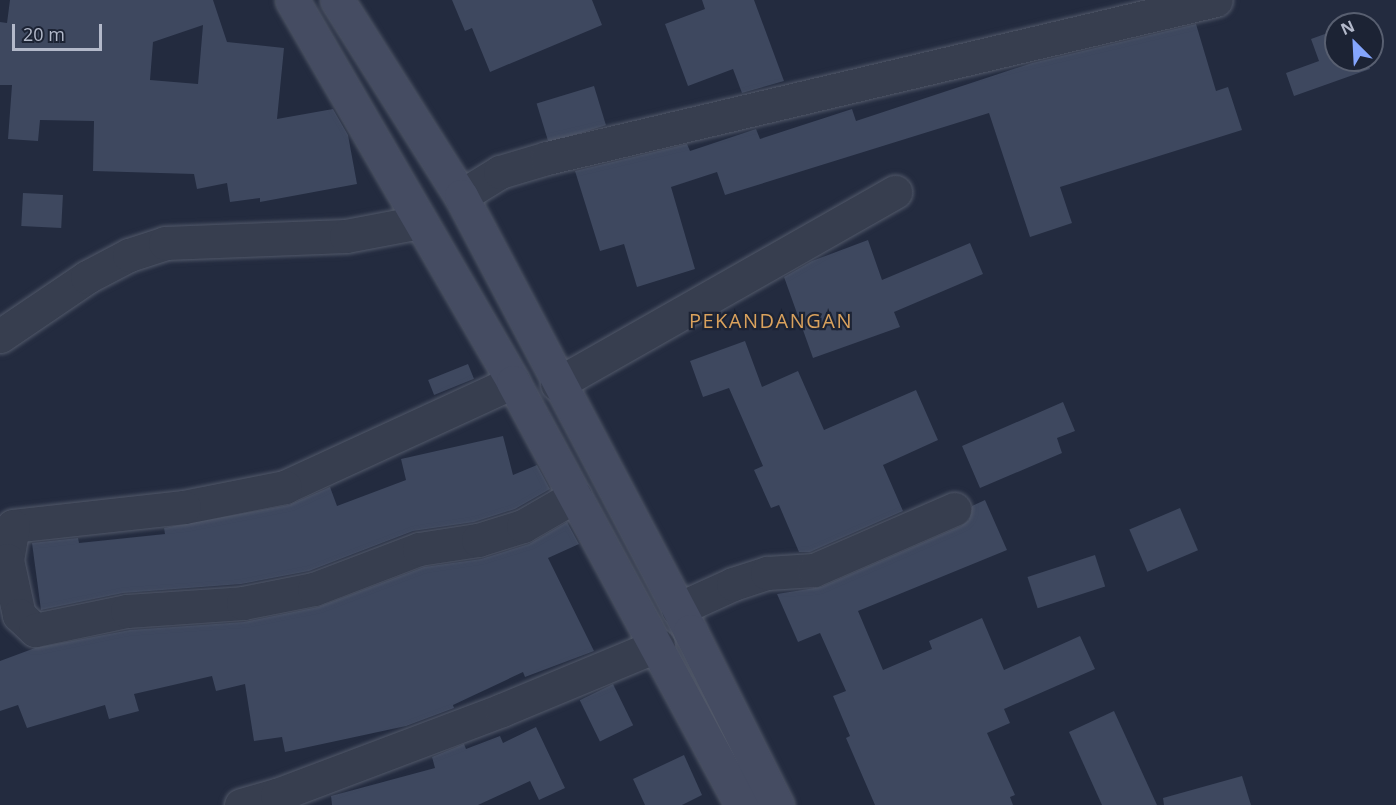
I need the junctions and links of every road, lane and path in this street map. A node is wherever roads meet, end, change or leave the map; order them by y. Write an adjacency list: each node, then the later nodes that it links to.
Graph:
1 (292, 0): 6 (main road)
2 (337, 0): 5 (main road)
3 (1215, 0): 5 (street)
4 (895, 192): 8 (street)
5 (460, 196): 6 (main road); 8 (main road)
6 (420, 222): 7 (street); 9 (main road)
7 (0, 336)
8 (570, 376): 12 (main road)
9 (513, 382): 10 (main road); 10 (street)
10 (575, 496): 13 (main road)
11 (954, 509): 12 (street)
12 (683, 607): 16 (main road)
13 (652, 648): 14 (street); 15 (main road)
14 (240, 805)
15 (741, 805)
16 (777, 805)

